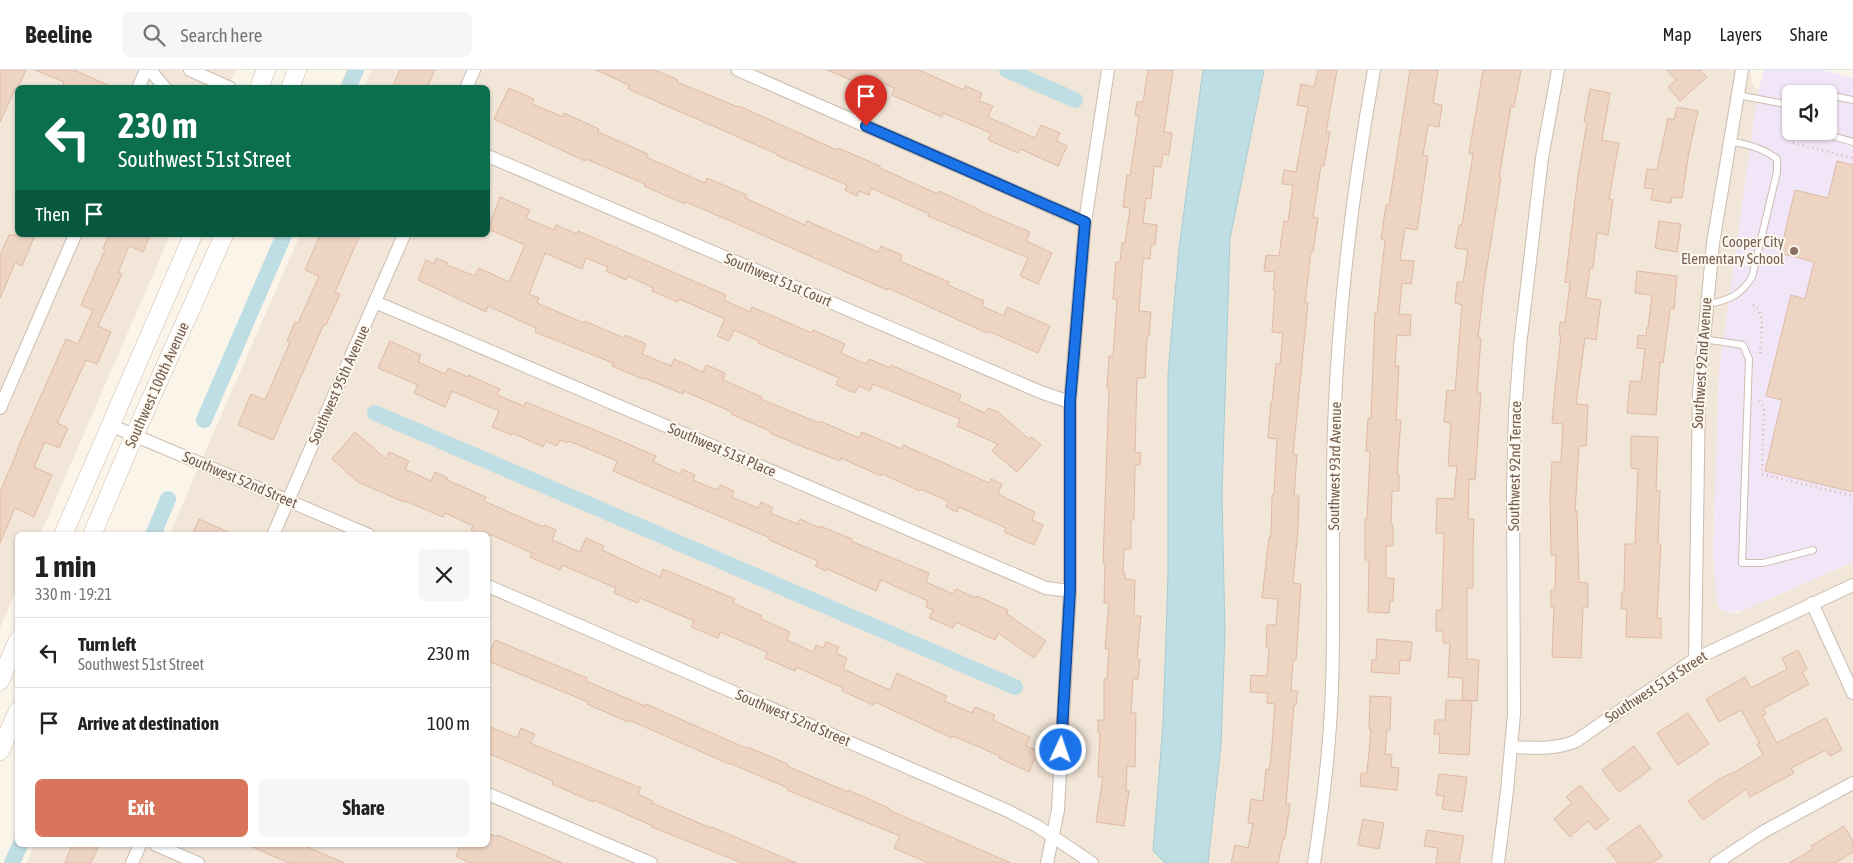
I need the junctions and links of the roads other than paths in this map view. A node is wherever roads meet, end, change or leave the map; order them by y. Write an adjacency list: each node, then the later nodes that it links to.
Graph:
1 (146, 70): 12 (street)
2 (150, 70): 13 (street)
3 (190, 70): 14 (street)
4 (266, 70): 15 (main road)
5 (298, 70): 16 (main road)
6 (474, 70): 17 (street)
7 (738, 70): 26 (street)
8 (1108, 70): 26 (street)
9 (1374, 70): 65 (street, Southwest 93rd Avenue)
10 (1558, 70): 53 (street, Southwest 92nd Terrace)
11 (1742, 70): 18 (street, Southwest 92nd Avenue)
12 (139, 85)
13 (162, 85)
14 (223, 85)
15 (260, 85)
16 (291, 85)
17 (467, 85)
18 (1737, 95): 21 (lane); 23 (street, Southwest 92nd Avenue)
19 (1837, 97): 20 (lane)
20 (1853, 100)
21 (1782, 103)
22 (1837, 137): 24 (lane)
23 (1729, 141): 32 (street, Southwest 92nd Avenue); 32 (lane)
24 (1853, 142)
25 (490, 157): 34 (street, Southwest 51st Court)
26 (1085, 222): 34 (street)
27 (74, 237): 35 (street)
28 (193, 237): 36 (main road, Southwest 100th Avenue)
29 (223, 237): 37 (main road, Southwest 100th Avenue)
30 (403, 237): 31 (street, Southwest 95th Avenue)
31 (375, 302): 38 (street, Southwest 95th Avenue); 46 (street, Southwest 51st Place)
32 (1706, 305): 33 (street, Southwest 92nd Avenue)
33 (1703, 339): 43 (lane); 49 (street, Southwest 92nd Avenue)
34 (1070, 402): 46 (street)
35 (0, 408)
36 (110, 425): 37 (street, Southwest 52nd Street); 39 (main road, Southwest 100th Avenue)
37 (134, 436): 38 (street, Southwest 52nd Street); 40 (main road, Southwest 100th Avenue)
38 (288, 500): 41 (street, Southwest 95th Avenue); 42 (street, Southwest 52nd Street)
39 (64, 532)
40 (93, 532)
41 (274, 532)
42 (362, 532)
43 (1812, 550)
44 (1853, 585): 47 (street, Southwest 51st Street)
45 (490, 587): 57 (street, Southwest 52nd Street)
46 (1070, 591): 57 (street)
47 (1812, 603): 49 (street, Southwest 51st Street); 51 (street)
48 (15, 647): 50 (main road)
49 (1695, 659): 53 (street, Southwest 51st Street)
50 (0, 681)
51 (1853, 693)
52 (15, 718): 54 (main road)
53 (1511, 747): 66 (street, Southwest 92nd Terrace)
54 (0, 751)
55 (1853, 783): 67 (street)
56 (490, 795): 62 (street)
57 (1054, 836): 63 (street); 64 (street, Southwest 52nd Street)
58 (139, 847): 60 (street)
59 (161, 847): 61 (street)
60 (132, 863)
61 (198, 863)
62 (650, 863)
63 (1047, 863)
64 (1092, 863)
65 (1314, 863)
66 (1498, 863)
67 (1716, 863)

